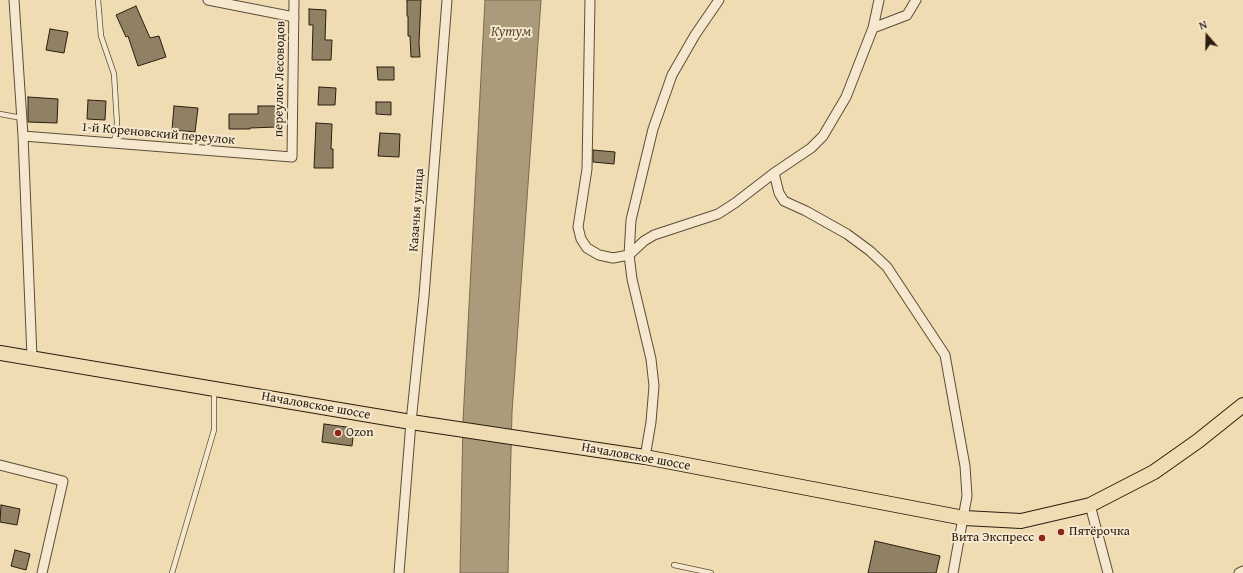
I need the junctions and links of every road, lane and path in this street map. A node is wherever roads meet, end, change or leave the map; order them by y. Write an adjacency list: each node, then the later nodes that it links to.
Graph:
1 (14, 0): 13 (street)
2 (98, 0): 15 (lane)
3 (208, 0): 10 (street)
4 (294, 0): 10 (street, переулок Лесоводов)
5 (447, 0): 23 (street, Казачья улица)
6 (590, 0): 18 (street)
7 (719, 0): 18 (street)
8 (879, 0): 11 (street)
9 (916, 0): 11 (street)
10 (294, 17): 16 (street, переулок Лесоводов)
11 (874, 28): 17 (street)
12 (0, 114): 13 (lane)
13 (22, 118): 14 (street)
14 (23, 136): 15 (street, 1-й Кореновский переулок); 20 (street)
15 (114, 143): 16 (street, 1-й Кореновский переулок)
16 (292, 158)
17 (774, 173): 18 (street); 27 (street)
18 (629, 255): 24 (street)
19 (0, 353): 20 (main road, Началовское шоссе)
20 (32, 357): 21 (main road, Началовское шоссе)
21 (214, 388): 23 (main road, Началовское шоссе); 31 (lane)
22 (1242, 408): 26 (main road, Началовское шоссе)
23 (411, 422): 24 (main road, Началовское шоссе); 32 (street, Казачья улица)
24 (646, 457): 27 (main road, Началовское шоссе)
25 (0, 466): 30 (street)
26 (1090, 505): 27 (main road, Началовское шоссе); 35 (street)
27 (964, 518): 34 (street)
28 (674, 565): 33 (lane)
29 (1243, 571): 36 (street)
30 (42, 573)
31 (172, 573)
32 (399, 573)
33 (711, 573)
34 (953, 573)
35 (1108, 573)
36 (1239, 573)

